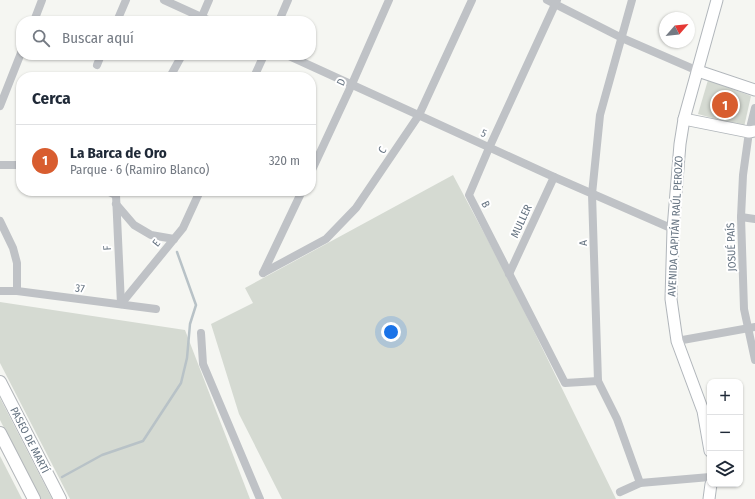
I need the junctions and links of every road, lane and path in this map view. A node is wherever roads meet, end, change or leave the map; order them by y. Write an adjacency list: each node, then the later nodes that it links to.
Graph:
1 (42, 0): 12 (street)
2 (126, 0): 13 (street)
3 (164, 0): 14 (street)
4 (209, 0): 15 (street)
5 (288, 0): 16 (street)
6 (389, 0): 27 (street, D)
7 (472, 0): 31 (street, C)
8 (547, 0): 11 (street)
9 (632, 0): 17 (street, A)
10 (717, 0): 24 (main road, AVENIDA CAPITÁN RAÚL PEROZO)
11 (556, 2): 17 (street); 34 (street, B)
12 (36, 16)
13 (119, 16)
14 (195, 16)
15 (202, 16)
16 (281, 16)
17 (622, 38): 24 (street); 39 (street, A)
18 (18, 60): 29 (street)
19 (99, 60): 23 (street)
20 (179, 60): 25 (street)
21 (262, 60): 26 (street)
22 (298, 60): 27 (street, 5)
23 (97, 65)
24 (698, 71): 28 (main road); 32 (main road, AVENIDA CAPITÁN RAÚL PEROZO)
25 (173, 72)
26 (256, 72)
27 (352, 84): 31 (street, 5); 35 (street, D)
28 (755, 90)
29 (0, 106)
30 (755, 108): 33 (street, JOSUÉ PAÍS)
31 (419, 115): 34 (street, 5); 42 (street, C)
32 (684, 119): 33 (main road); 47 (main road, AVENIDA CAPITÁN RAÚL PEROZO)
33 (752, 131): 44 (street, JOSUÉ PAÍS)
34 (489, 148): 38 (street, 5); 49 (street, B)
35 (316, 161)
36 (0, 165): 37 (street)
37 (16, 165)
38 (554, 177): 39 (street, 5); 49 (street, MULLER)
39 (592, 194): 47 (street, 5); 58 (street, A)
40 (117, 196): 43 (street, F)
41 (198, 196): 48 (street, E)
42 (300, 196)
43 (116, 204): 48 (street); 52 (street, F)
44 (741, 218): 45 (street); 54 (street, JOSUÉ PAÍS)
45 (755, 219)
46 (0, 221): 51 (street)
47 (673, 229): 56 (main road, AVENIDA CAPITÁN RAÚL PEROZO)
48 (174, 239): 52 (street, E)
49 (509, 274): 58 (street, B)
50 (0, 291): 51 (street, 37)
51 (17, 291): 52 (street, 37)
52 (121, 304): 53 (street, 37)
53 (156, 309)
54 (751, 328): 56 (street); 57 (street, JOSUÉ PAÍS)
55 (202, 333): 68 (street)
56 (677, 341): 61 (main road, AVENIDA CAPITÁN RAÚL PEROZO)
57 (755, 360)
58 (598, 381): 63 (street, A)
59 (0, 382): 67 (main road, PASEO DE MARTÍ)
60 (0, 433): 66 (main road)
61 (710, 451)
62 (707, 477): 63 (street)
63 (640, 483): 65 (street)
64 (711, 487): 69 (main road)
65 (620, 492)
66 (34, 499)
67 (60, 499)
68 (260, 499)
69 (709, 499)

